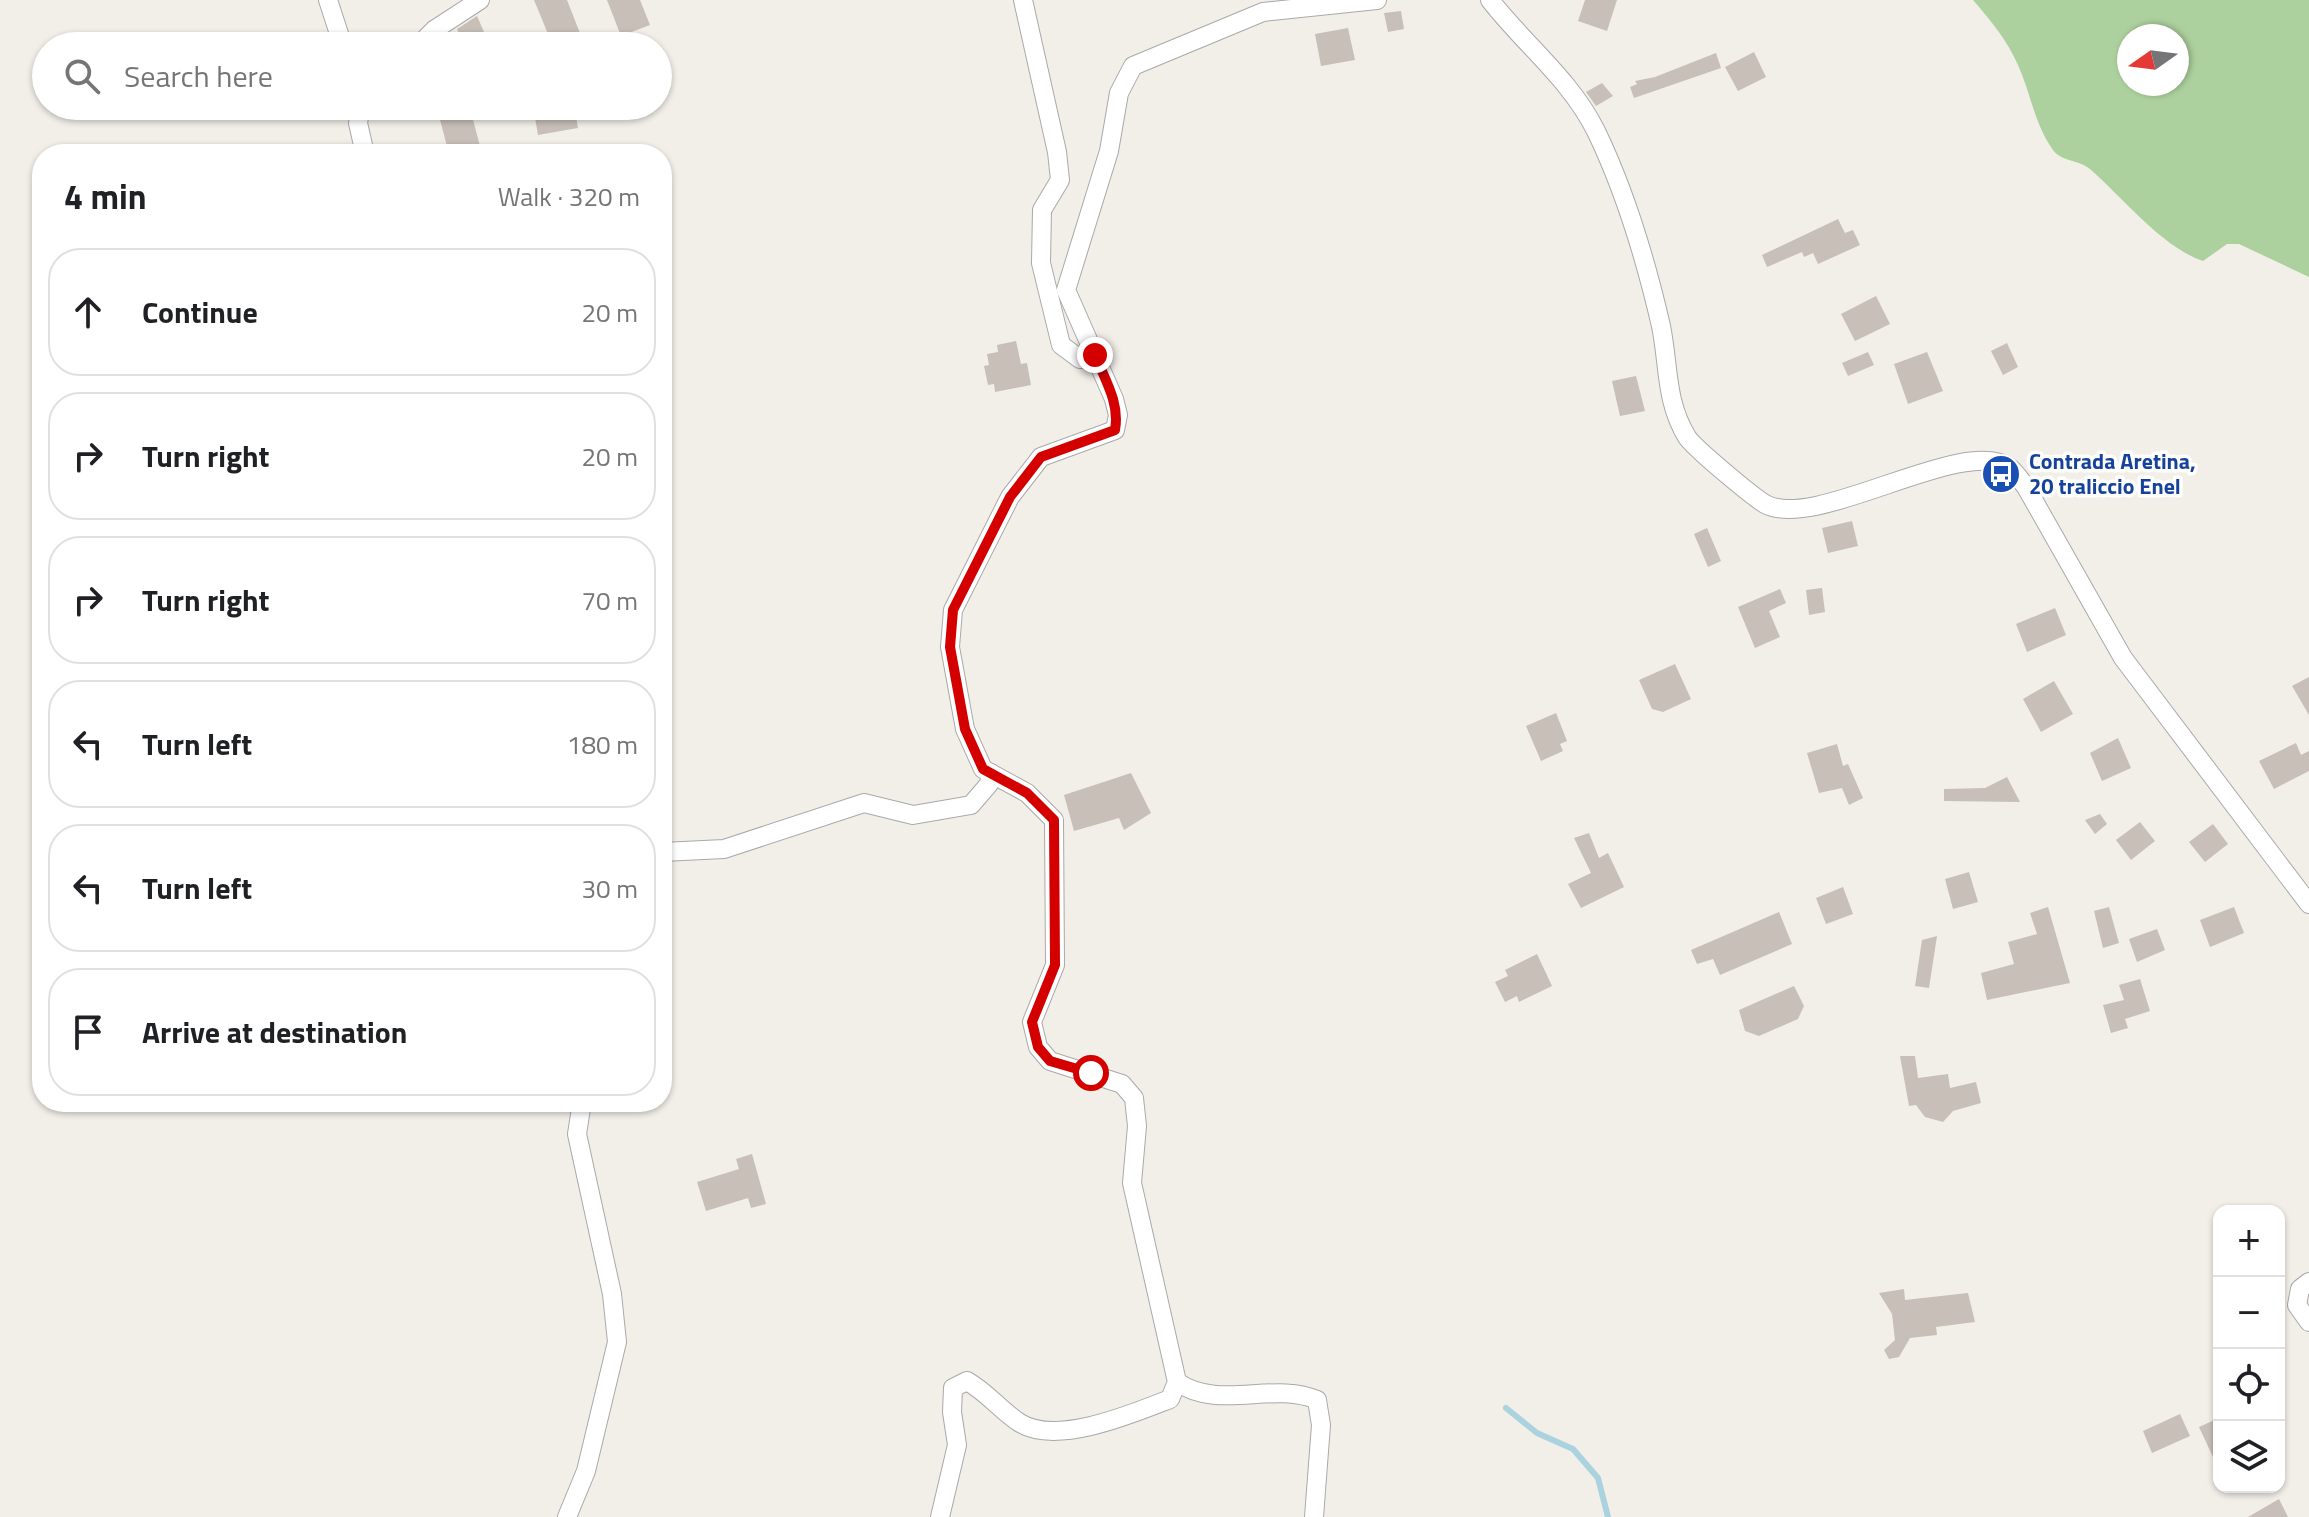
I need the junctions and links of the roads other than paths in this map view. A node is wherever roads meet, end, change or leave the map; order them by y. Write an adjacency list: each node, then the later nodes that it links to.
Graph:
1 (328, 0): 6 (street)
2 (480, 0): 7 (street)
3 (1023, 0): 10 (street)
4 (1377, 0): 10 (street)
5 (1490, 0): 13 (street)
6 (338, 32)
7 (432, 32)
8 (359, 120): 9 (street)
9 (363, 144)
10 (1095, 355): 11 (street)
11 (991, 773): 12 (street); 17 (street)
12 (672, 852)
13 (2309, 904)
14 (580, 1112): 18 (street)
15 (2309, 1282): 16 (street)
16 (2309, 1322)
17 (1177, 1382): 19 (street); 20 (street)
18 (567, 1517)
19 (940, 1517)
20 (1314, 1517)

